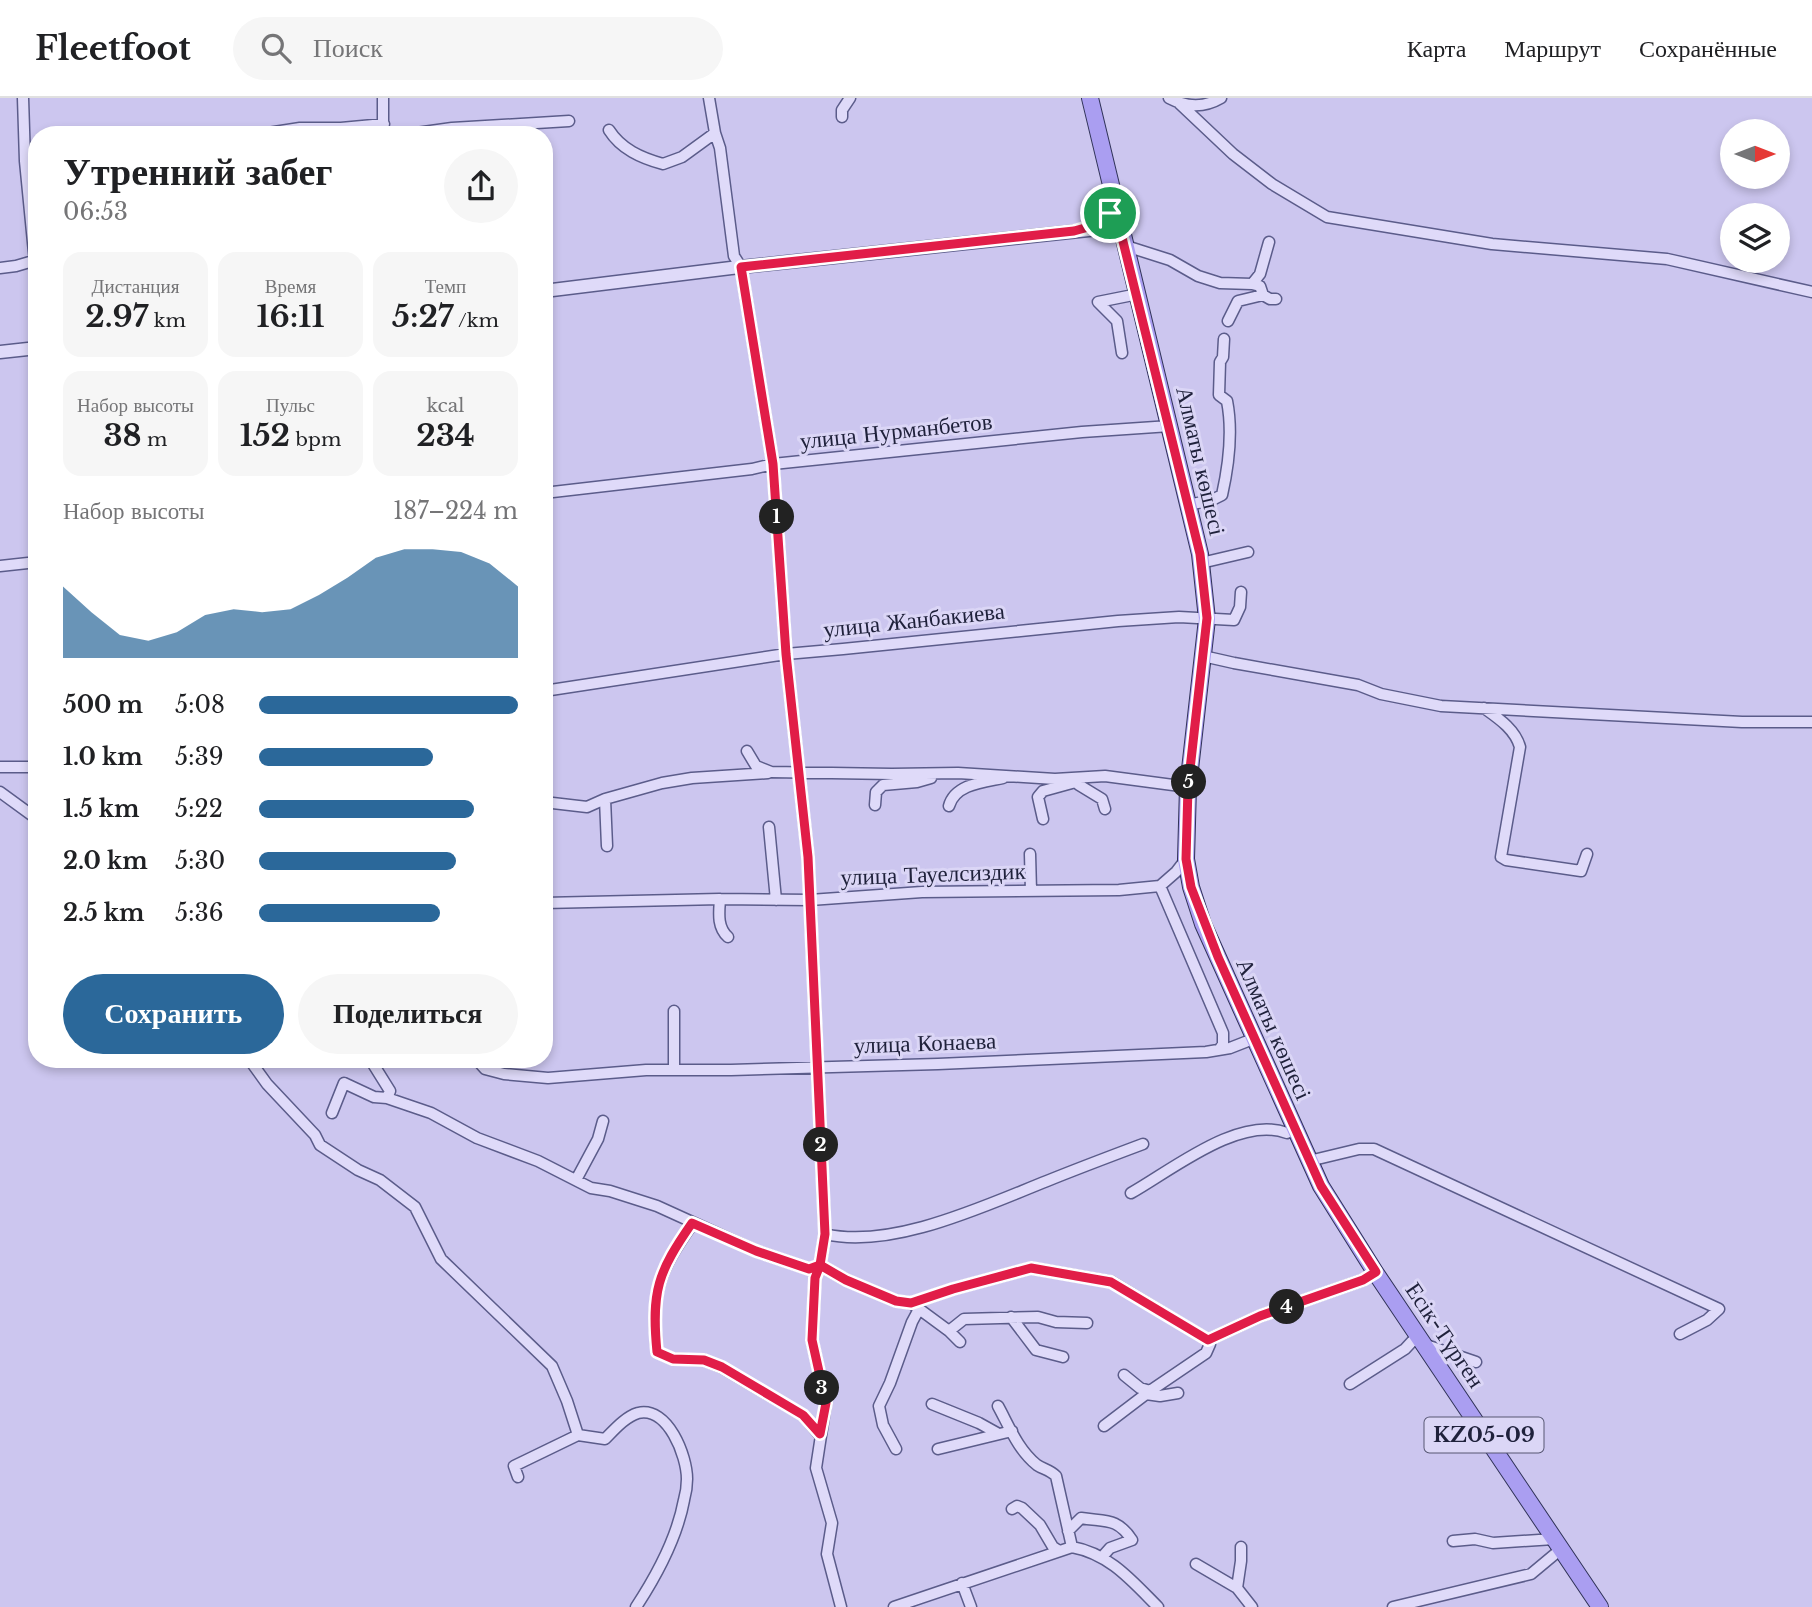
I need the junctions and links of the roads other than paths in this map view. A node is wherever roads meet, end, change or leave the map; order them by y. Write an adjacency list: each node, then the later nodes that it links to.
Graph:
1 (23, 98): 14 (street)
2 (383, 98): 10 (street)
3 (709, 98): 13 (street)
4 (850, 98): 8 (street)
5 (1090, 98): 15 (main road, Алматы көшесі / KZ05-09)
6 (1221, 98): 7 (street)
7 (1174, 101): 25 (street)
8 (842, 117)
9 (569, 121): 11 (street)
10 (384, 126)
11 (485, 126)
12 (609, 130): 13 (street)
13 (715, 133): 21 (street)
14 (28, 137)
15 (1114, 205): 16 (main road, Алматы көшесі / KZ05-09); 17 (street)
16 (1120, 224): 17 (street); 19 (main road, Алматы көшесі / KZ05-09)
17 (1074, 231): 21 (street)
18 (1269, 242): 23 (street)
19 (1126, 246): 23 (street); 26 (main road, Алматы көшесі / KZ05-09)
20 (28, 262): 22 (street)
21 (741, 267): 24 (street); 35 (street)
22 (0, 268)
23 (1252, 284): 27 (street)
24 (553, 290)
25 (1812, 292)
26 (1138, 294): 33 (street); 34 (main road, Алматы көшесі / KZ05-09)
27 (1263, 295): 28 (street); 29 (street)
28 (1276, 299)
29 (1228, 321)
30 (1224, 339): 37 (street)
31 (28, 349): 32 (street)
32 (0, 352)
33 (1122, 353)
34 (1170, 426): 35 (street, улица Нурманбетов); 37 (main road, Алматы көшесі / KZ05-09)
35 (773, 464): 36 (street, улица Нурманбетов); 44 (street)
36 (553, 492)
37 (1188, 505): 40 (main road, Алматы көшесі / KZ05-09)
38 (1248, 552): 40 (street)
39 (28, 563): 41 (street)
40 (1201, 563): 43 (main road, Алматы көшесі / KZ05-09)
41 (0, 566)
42 (1241, 593): 43 (street, улица Жанбакиева)
43 (1207, 618): 44 (street, улица Жанбакиева); 45 (main road, Алматы көшесі / KZ05-09)
44 (786, 654): 46 (street, улица Жанбакиева); 54 (street)
45 (1203, 656): 47 (street); 57 (main road, Алматы көшесі / KZ05-09)
46 (553, 690)
47 (1484, 708): 48 (street); 69 (street)
48 (1812, 722)
49 (747, 751): 52 (street)
50 (0, 767): 51 (street)
51 (28, 767)
52 (771, 772): 54 (street); 59 (street)
53 (943, 773): 54 (street); 55 (street); 61 (street)
54 (799, 774): 75 (street)
55 (1020, 776): 56 (street); 62 (street)
56 (1074, 779): 57 (street); 63 (street); 65 (street)
57 (1188, 787): 70 (main road, Алматы көшесі / KZ05-09)
58 (0, 792): 64 (street)
59 (605, 799): 60 (street); 67 (street)
60 (553, 803)
61 (875, 805)
62 (949, 806)
63 (1105, 809)
64 (28, 812)
65 (1043, 819)
66 (769, 827): 74 (street)
67 (607, 846)
68 (1030, 854): 72 (street)
69 (1587, 854)
70 (1186, 859): 71 (street); 79 (main road, Алматы көшесі / KZ05-09)
71 (1160, 886): 72 (street, улица Тауелсиздик); 80 (street)
72 (1031, 891): 75 (street, улица Тауелсиздик)
73 (720, 899): 74 (street, улица Тауелсиздик); 76 (street, улица Тауелсиздик); 77 (street)
74 (776, 900): 75 (street, улица Тауелсиздик)
75 (810, 900): 81 (street)
76 (553, 903)
77 (728, 937)
78 (674, 1011): 85 (street)
79 (1253, 1039): 80 (street, улица Конаева); 89 (main road, Алматы көшесі / KZ05-09)
80 (1219, 1050): 81 (street, улица Конаева)
81 (817, 1067): 85 (street, улица Конаева); 95 (street)
82 (255, 1068): 118 (street)
83 (376, 1068): 86 (street)
84 (484, 1068): 85 (street, улица Конаева)
85 (674, 1070)
86 (387, 1098): 87 (street); 92 (street)
87 (332, 1113)
88 (603, 1121): 92 (street)
89 (1294, 1130): 91 (main road, Алматы көшесі / KZ05-09); 93 (street)
90 (1143, 1144): 95 (street)
91 (1309, 1161): 97 (main road, Алматы көшесі / KZ05-09); 102 (street)
92 (576, 1180): 94 (street)
93 (1131, 1193)
94 (692, 1223): 96 (street); 117 (street)
95 (825, 1234): 96 (street)
96 (820, 1265): 98 (street); 117 (street)
97 (1372, 1267): 103 (street); 104 (main road, Есік-Түрген / KZ05-09)
98 (915, 1306): 101 (street); 103 (street); 120 (street)
99 (1011, 1317): 100 (street); 101 (street); 106 (street)
100 (1087, 1323)
101 (949, 1331): 105 (street)
102 (1680, 1334)
103 (1208, 1340): 110 (street)
104 (1421, 1340): 107 (street); 109 (street); 125 (main road, Есік-Түрген / KZ05-09)
105 (960, 1342)
106 (1063, 1357)
107 (1476, 1362)
108 (1124, 1375): 110 (street)
109 (1350, 1384)
110 (1148, 1392): 111 (street); 114 (street)
111 (1178, 1393)
112 (932, 1404): 116 (street)
113 (998, 1406): 115 (street)
114 (1104, 1426)
115 (1012, 1431): 116 (street); 123 (street)
116 (997, 1433): 119 (street)
117 (820, 1434): 134 (street)
118 (578, 1435): 121 (street); 133 (street)
119 (938, 1448)
120 (896, 1449)
121 (518, 1477)
122 (1012, 1509): 128 (street)
123 (1068, 1531): 126 (street); 129 (street)
124 (1453, 1541): 125 (street)
125 (1558, 1544): 139 (street); 140 (main road, Есік-Түрген / KZ05-09)
126 (1072, 1547): 128 (street); 129 (street)
127 (1241, 1547): 132 (street)
128 (1059, 1551): 131 (street)
129 (1102, 1557): 137 (street)
130 (1196, 1564): 132 (street)
131 (962, 1583): 135 (street); 136 (street)
132 (1237, 1588): 138 (street)
133 (636, 1607)
134 (841, 1607)
135 (894, 1607)
136 (971, 1607)
137 (1158, 1607)
138 (1252, 1607)
139 (1393, 1607)
140 (1600, 1607)

